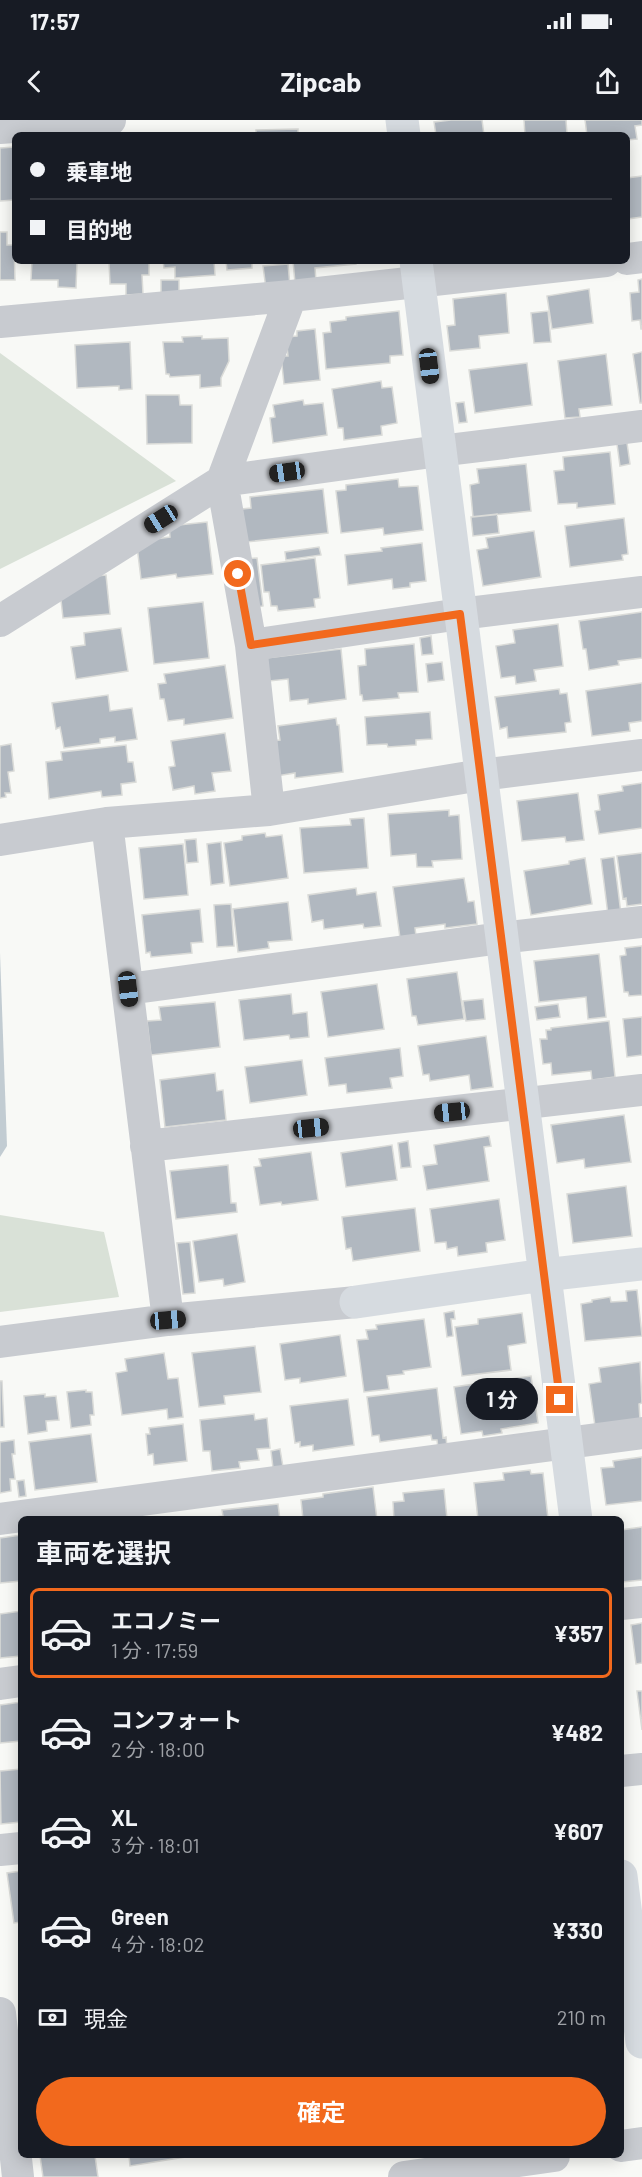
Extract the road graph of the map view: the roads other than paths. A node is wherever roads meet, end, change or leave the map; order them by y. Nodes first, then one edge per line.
1 (110, 120) edge
2 (0, 128) edge
3 (549, 264) edge
4 (417, 271) edge
5 (291, 296) junction
6 (0, 322) edge
7 (642, 426) edge
8 (440, 451) junction
9 (222, 481) junction
10 (642, 592) edge
11 (460, 614) junction
12 (0, 621) edge
13 (251, 645) junction
14 (642, 756) edge
15 (481, 775) junction
16 (268, 810) junction
17 (107, 823) junction
18 (0, 840) edge
19 (642, 922) edge
20 (501, 938) junction
21 (128, 989) junction
22 (642, 1090) edge
23 (523, 1104) junction
24 (146, 1146) junction
25 (642, 1264) edge
26 (544, 1275) junction
27 (356, 1302) joint
28 (168, 1320) junction
29 (0, 1342) edge
30 (642, 1433) edge
31 (566, 1442) junction
32 (22, 1516) edge
33 (575, 1516) edge
34 (18, 1517) edge
35 (0, 1519) edge
36 (642, 1602) edge
37 (624, 1604) edge
38 (18, 1681) edge
39 (0, 1684) edge
40 (642, 1769) edge
41 (624, 1772) edge
42 (18, 1848) edge
43 (0, 1850) edge
44 (624, 1896) edge
45 (631, 1941) edge
46 (7, 2016) edge
47 (642, 2042) edge
48 (642, 2143) edge
49 (624, 2146) edge
50 (540, 2158) edge
51 (18, 2177) edge
52 (404, 2177) edge

1 - 2 street
3 - 4 street
4 - 5 street
4 - 8 street
5 - 6 street
5 - 9 street
7 - 8 street
8 - 9 street
8 - 11 street
9 - 12 street
9 - 13 street
10 - 11 street
11 - 13 street
11 - 15 street
13 - 16 street
14 - 15 street
15 - 16 street
15 - 20 street
16 - 17 street
17 - 18 street
17 - 21 street
19 - 20 street
20 - 21 street
20 - 23 street
21 - 24 street
22 - 23 street
23 - 24 street
23 - 26 street
24 - 28 street
25 - 26 street
26 - 27 street
26 - 31 street
27 - 28 street
28 - 29 street
30 - 31 street
31 - 32 street
31 - 33 street
34 - 35 street
36 - 37 street
38 - 39 street
40 - 41 street
42 - 43 street
44 - 45 street
45 - 47 street
46 - 51 street
48 - 49 street
50 - 52 street

